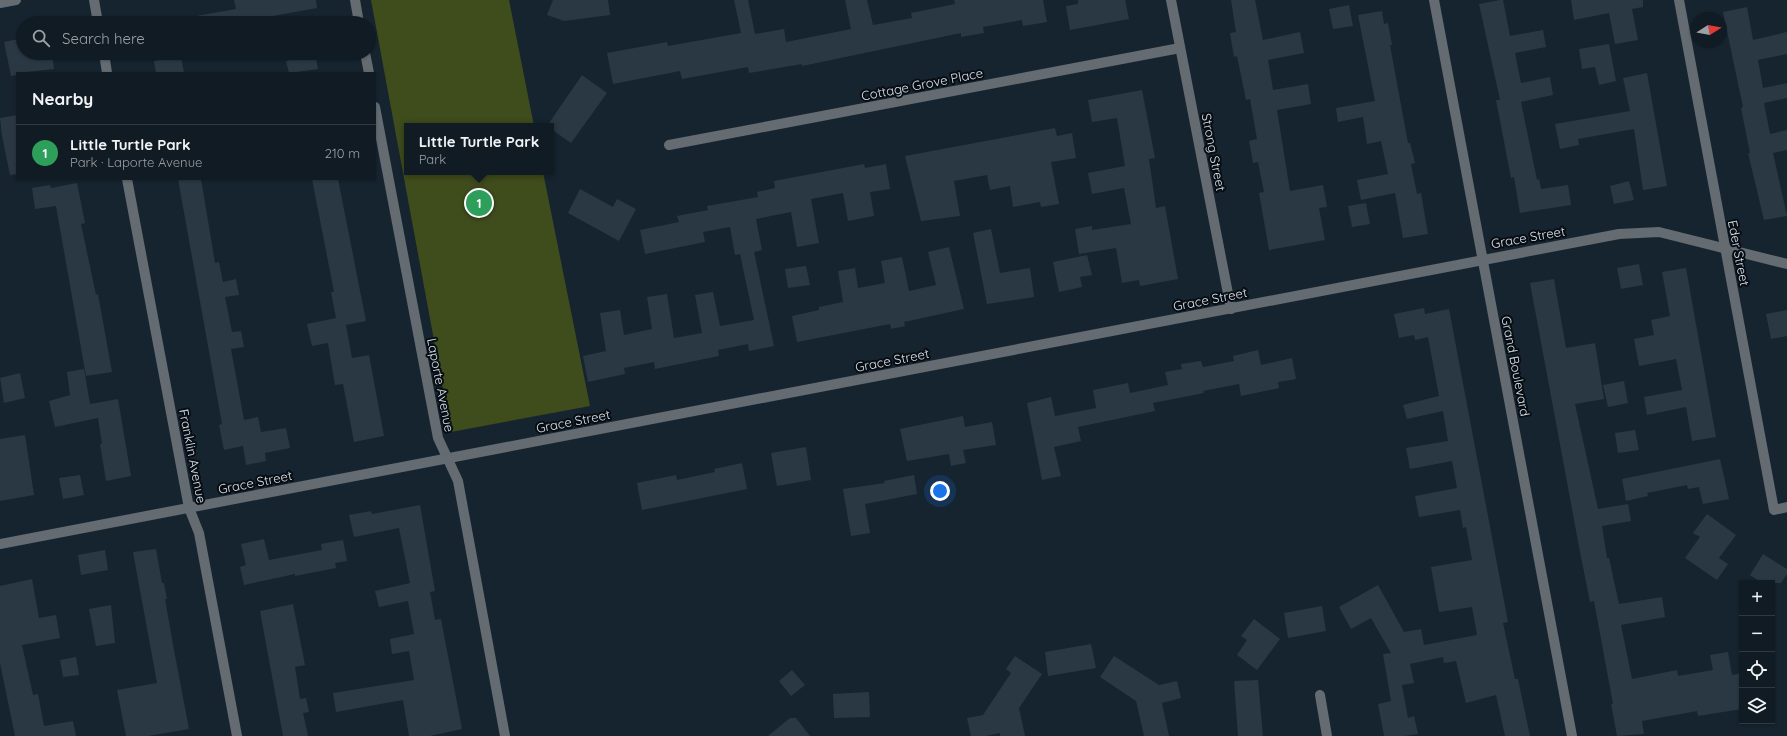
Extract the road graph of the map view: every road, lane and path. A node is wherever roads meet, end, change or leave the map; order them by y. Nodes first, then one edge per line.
1 (16, 0) edge
2 (94, 0) edge
3 (355, 0) edge
4 (1171, 0) edge
5 (1434, 0) edge
6 (1678, 0) edge
7 (0, 3) edge
8 (97, 16) edge
9 (358, 16) edge
10 (1180, 48) junction
11 (105, 60) edge
12 (366, 60) edge
13 (107, 72) edge
14 (369, 72) edge
15 (376, 112) edge
16 (669, 145) dead end
17 (127, 180) edge
18 (1725, 248) junction
19 (1482, 259) junction
20 (1787, 264) edge
21 (1231, 309) junction
22 (447, 458) junction
23 (189, 508) junction
24 (1787, 508) edge
25 (0, 544) edge
26 (1320, 695) dead end
27 (236, 736) edge
28 (505, 736) edge
29 (1327, 736) edge
30 (1572, 736) edge

1 - 7 street
2 - 8 street
3 - 9 street
4 - 10 street, Strong Street
5 - 19 street, Grand Boulevard
6 - 18 street, Eder Street
10 - 16 street, Cottage Grove Place
10 - 21 street, Strong Street
11 - 13 street
12 - 14 street
15 - 22 street, Laporte Avenue
17 - 23 street, Franklin Avenue
18 - 19 street, Grace Street
18 - 20 street, Grace Street
18 - 24 street, Eder Street
19 - 21 street, Grace Street
19 - 30 street, Grand Boulevard
21 - 22 street, Grace Street
22 - 23 street, Grace Street
22 - 28 street, Laporte Avenue
23 - 25 street, Grace Street
23 - 27 street, Franklin Avenue
26 - 29 street

